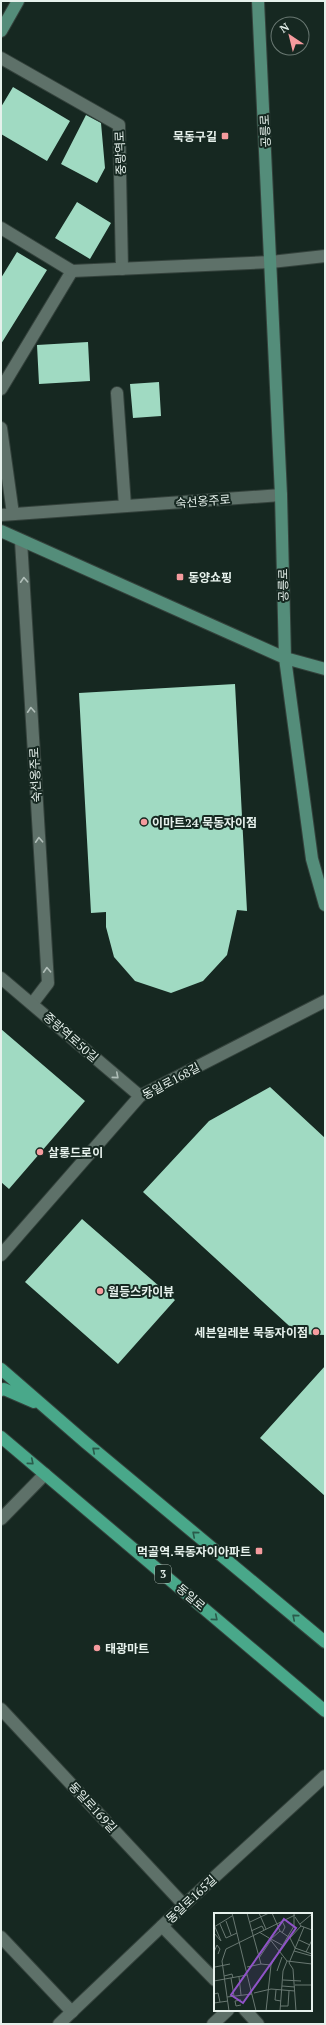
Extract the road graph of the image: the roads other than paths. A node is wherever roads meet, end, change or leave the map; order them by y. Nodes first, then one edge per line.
1 (18, 1) edge
2 (258, 1) edge
3 (1, 31) edge
4 (1, 58) edge
5 (1, 228) edge
6 (325, 256) edge
7 (271, 262) junction
8 (122, 269) junction
9 (72, 271) junction
10 (1, 389) edge
11 (118, 393) dead end
12 (1, 428) edge
13 (281, 495) junction
14 (125, 506) junction
15 (7, 515) edge
16 (1, 532) edge
17 (21, 541) junction
18 (285, 658) junction
19 (325, 668) edge
20 (325, 906) edge
21 (1, 978) edge
22 (325, 1001) edge
23 (32, 1004) junction
24 (140, 1096) junction
25 (1, 1255) edge
26 (1, 1369) edge
27 (1, 1390) edge
28 (45, 1407) junction
29 (1, 1427) edge
30 (6, 1441) edge
31 (45, 1474) junction
32 (1, 1519) edge
33 (325, 1642) edge
34 (1, 1709) edge
35 (325, 1711) edge
36 (325, 1776) edge
37 (184, 1905) junction
38 (162, 1926) junction
39 (1, 1937) edge
40 (214, 1979) edge
41 (227, 2011) edge
42 (246, 2011) edge
43 (72, 2012) junction
44 (59, 2024) edge
45 (213, 2024) edge
46 (258, 2024) edge

1 - 3 street
2 - 7 street, 공릉로
4 - 8 street, 중랑역로
5 - 9 street
6 - 7 street
7 - 8 street
7 - 13 street, 공릉로
8 - 9 street
9 - 10 street
11 - 14 street
12 - 15 street, 숙선옹주로
13 - 14 street, 숙선옹주로
13 - 18 street, 공릉로
14 - 15 street, 숙선옹주로
16 - 17 street
17 - 18 street
23 -> 17 street, 숙선옹주로
18 - 19 street
18 - 20 street, 공릉로
21 - 23 street, 중랑역로50길
22 - 24 street, 동일로168길
23 -> 24 street, 중랑역로50길
24 - 25 street, 동일로168길
26 - 28 main road
27 - 28 main road
33 -> 28 main road
29 - 30 main road
30 -> 31 main road, 동일로 / 3
31 - 32 street
31 -> 35 main road, 동일로 / 3
34 - 37 street, 동일로169길
36 - 37 street, 동일로165길
37 - 38 street, 동일로165길
38 - 40 street
38 - 43 street, 동일로165길
39 - 43 street
41 - 45 street
42 - 46 street
43 - 44 street, 동일로165길

